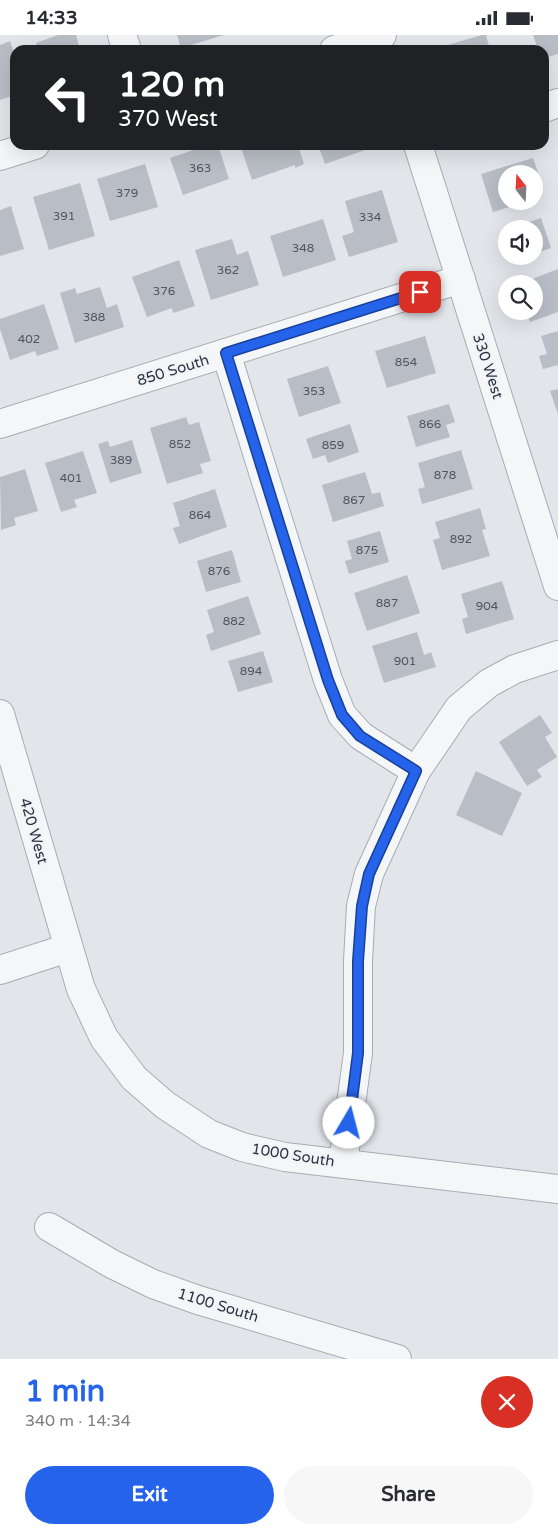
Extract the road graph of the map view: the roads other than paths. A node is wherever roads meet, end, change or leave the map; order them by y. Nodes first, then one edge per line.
1 (382, 35) edge
2 (350, 45) edge
3 (20, 150) edge
4 (421, 150) edge
5 (0, 157) edge
6 (461, 279) junction
7 (226, 353) junction
8 (0, 424) edge
9 (558, 586) edge
10 (558, 655) edge
11 (0, 714) edge
12 (416, 771) junction
13 (68, 948) junction
14 (0, 970) edge
15 (343, 1163) junction
16 (558, 1189) edge
17 (49, 1227) dead end
18 (397, 1359) edge

1 - 2 street
3 - 5 street
4 - 6 street, 330 West
6 - 7 street, 850 South
6 - 9 street, 330 West
7 - 8 street, 850 South
7 - 12 street
10 - 12 street
11 - 13 street, 420 West
12 - 15 street
13 - 14 street
13 - 15 street, 1000 South
15 - 16 street, 1000 South
17 - 18 street, 1100 South

